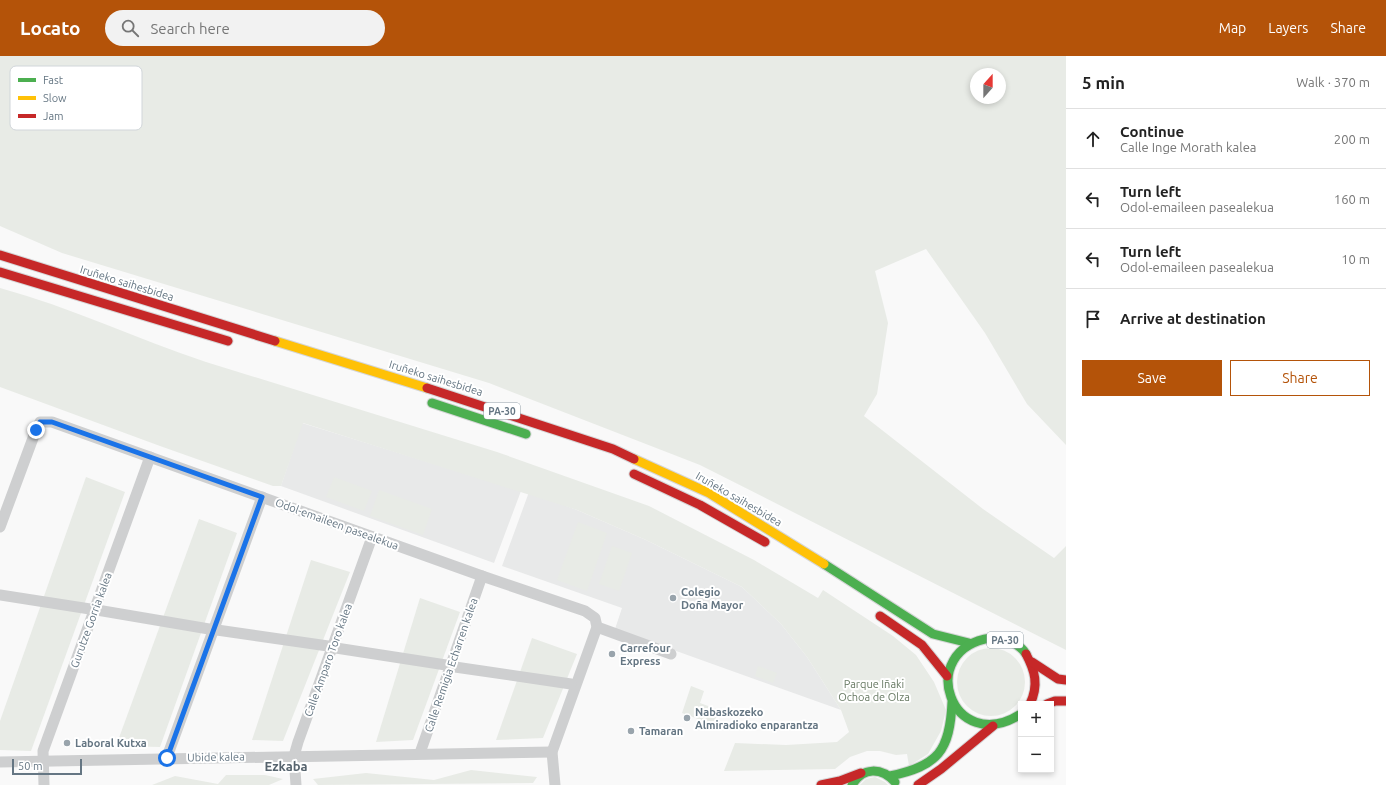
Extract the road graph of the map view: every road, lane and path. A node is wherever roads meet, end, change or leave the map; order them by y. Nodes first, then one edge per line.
1 (0, 255) edge
2 (0, 272) edge
3 (234, 343) dead end
4 (423, 400) dead end
5 (534, 437) dead end
6 (150, 457) junction
7 (622, 468) dead end
8 (262, 497) junction
9 (0, 528) edge
10 (372, 537) junction
11 (770, 545) dead end
12 (482, 576) junction
13 (0, 595) edge
14 (870, 609) dead end
15 (597, 627) junction
16 (969, 643) junction
17 (671, 654) dead end
18 (1032, 662) junction
19 (947, 676) junction
20 (1066, 680) edge
21 (571, 684) dead end
22 (1066, 700) edge
23 (1031, 701) edge
24 (1054, 701) edge
25 (952, 702) junction
26 (1018, 716) edge
27 (993, 726) junction
28 (552, 752) junction
29 (420, 753) junction
30 (294, 756) junction
31 (167, 758) junction
32 (42, 761) junction
33 (0, 762) edge
34 (864, 772) junction
35 (890, 776) junction
36 (44, 785) edge
37 (296, 785) edge
38 (554, 785) edge
39 (820, 785) edge
40 (852, 785) edge
41 (897, 785) edge
42 (918, 785) edge

1 - 16 main road, Iruñeko saihesbidea / PA-30
2 - 3 main road
4 - 5 main road, PA-30
6 - 8 street, Odol-emaileen pasealekua
6 - 9 street, Odol-emaileen pasealekua
6 - 32 street, Gurutze Gorria kalea
7 - 11 main road
8 - 10 street, Odol-emaileen pasealekua
8 - 31 street
10 - 12 street, Odol-emaileen pasealekua
10 - 30 street, Calle Amparo Toro kalea
12 - 15 street, Odol-emaileen pasealekua
12 - 29 street, Calle Remigia Echarren kalea
13 - 21 street
14 - 19 main road
15 - 17 street
15 - 28 street
16 - 18 main road, PA-30
16 - 19 main road, PA-30
18 - 20 main road, PA-30
18 - 23 main road
19 - 25 main road, PA-30
22 - 24 main road
25 - 27 main road, PA-30
25 - 35 main road
26 - 27 main road
27 - 42 main road
28 - 29 street, Ubide kalea
28 - 38 street
29 - 30 street, Ubide kalea
30 - 31 street, Ubide kalea
30 - 37 street, Calle Amparo Toro kalea
31 - 32 street, Ubide kalea
32 - 33 street, Ubide kalea
32 - 36 street, Gurutze Gorria kalea
34 - 35 main road
34 - 39 main road
34 - 40 main road
35 - 41 main road

